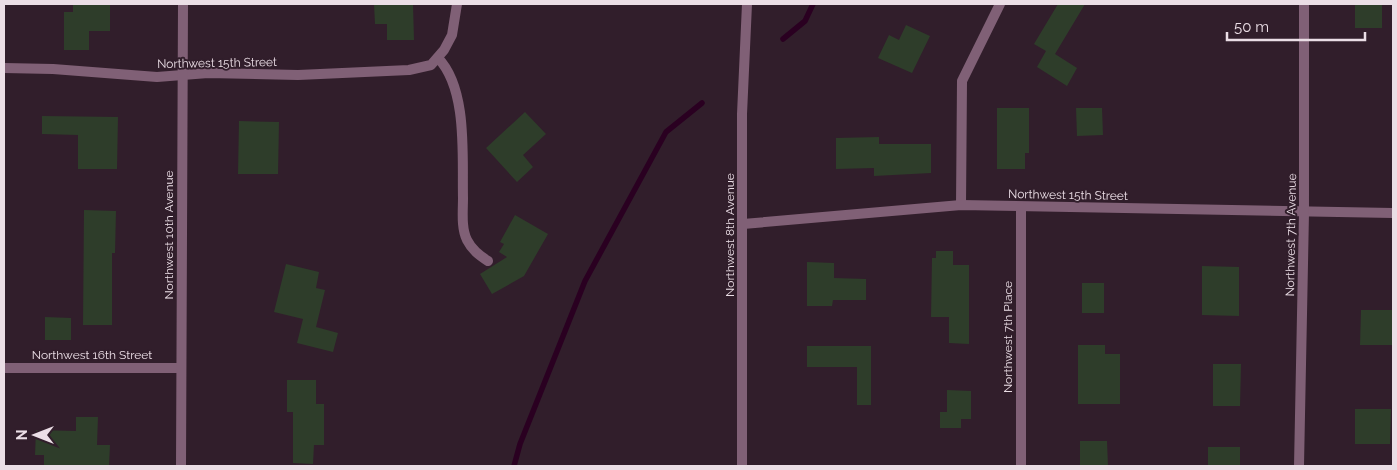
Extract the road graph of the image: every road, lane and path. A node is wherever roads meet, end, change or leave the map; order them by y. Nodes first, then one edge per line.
1 (182, 4) edge
2 (457, 4) edge
3 (746, 4) edge
4 (1000, 4) edge
5 (1304, 4) edge
6 (434, 61) junction
7 (4, 68) edge
8 (182, 76) junction
9 (961, 205) junction
10 (1021, 207) junction
11 (1304, 213) junction
12 (1393, 213) edge
13 (743, 224) junction
14 (488, 261) dead end
15 (4, 368) edge
16 (180, 368) junction
17 (181, 466) edge
18 (742, 466) edge
19 (1021, 466) edge
20 (1300, 466) edge

1 - 8 street, Northwest 10th Avenue
2 - 6 street
3 - 13 street, Northwest 8th Avenue
4 - 9 street
5 - 11 street, Northwest 7th Avenue
6 - 8 street, Northwest 15th Street
6 - 14 street
7 - 8 street, Northwest 15th Street
8 - 16 street, Northwest 10th Avenue
9 - 10 street, Northwest 15th Street
9 - 13 street, Northwest 15th Street
10 - 11 street, Northwest 15th Street
10 - 19 street, Northwest 7th Place
11 - 12 street, Northwest 15th Street
11 - 20 street, Northwest 7th Avenue
13 - 18 street, Northwest 8th Avenue
15 - 16 street, Northwest 16th Street
16 - 17 street, Northwest 10th Avenue

